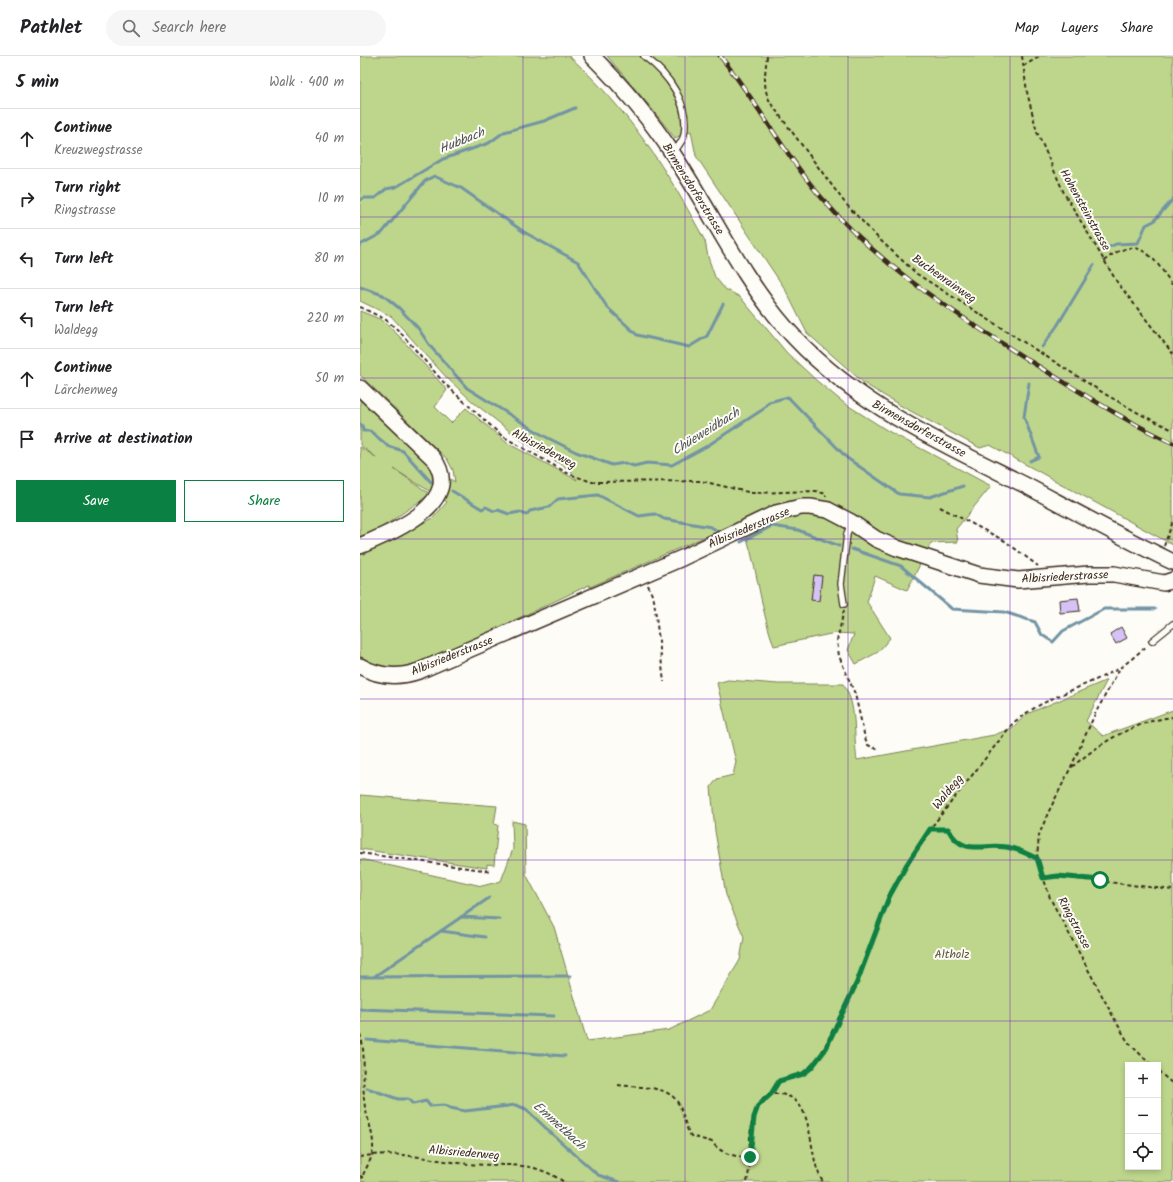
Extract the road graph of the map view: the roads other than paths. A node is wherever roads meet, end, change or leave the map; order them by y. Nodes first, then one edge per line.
1 (592, 56) edge
2 (644, 56) edge
3 (673, 154) junction
4 (360, 388) edge
5 (851, 522) junction
6 (360, 546) edge
7 (1173, 562) edge
8 (1173, 580) edge
9 (844, 604) road end
10 (1173, 624) edge
11 (1152, 642) road end
12 (360, 666) edge

1 - 3 main road, Birmensdorferstrasse
2 - 3 lane
3 - 7 main road, Birmensdorferstrasse
4 - 6 main road
5 - 8 main road, Albisriederstrasse
5 - 9 lane
5 - 12 main road, Albisriederstrasse
10 - 11 lane

